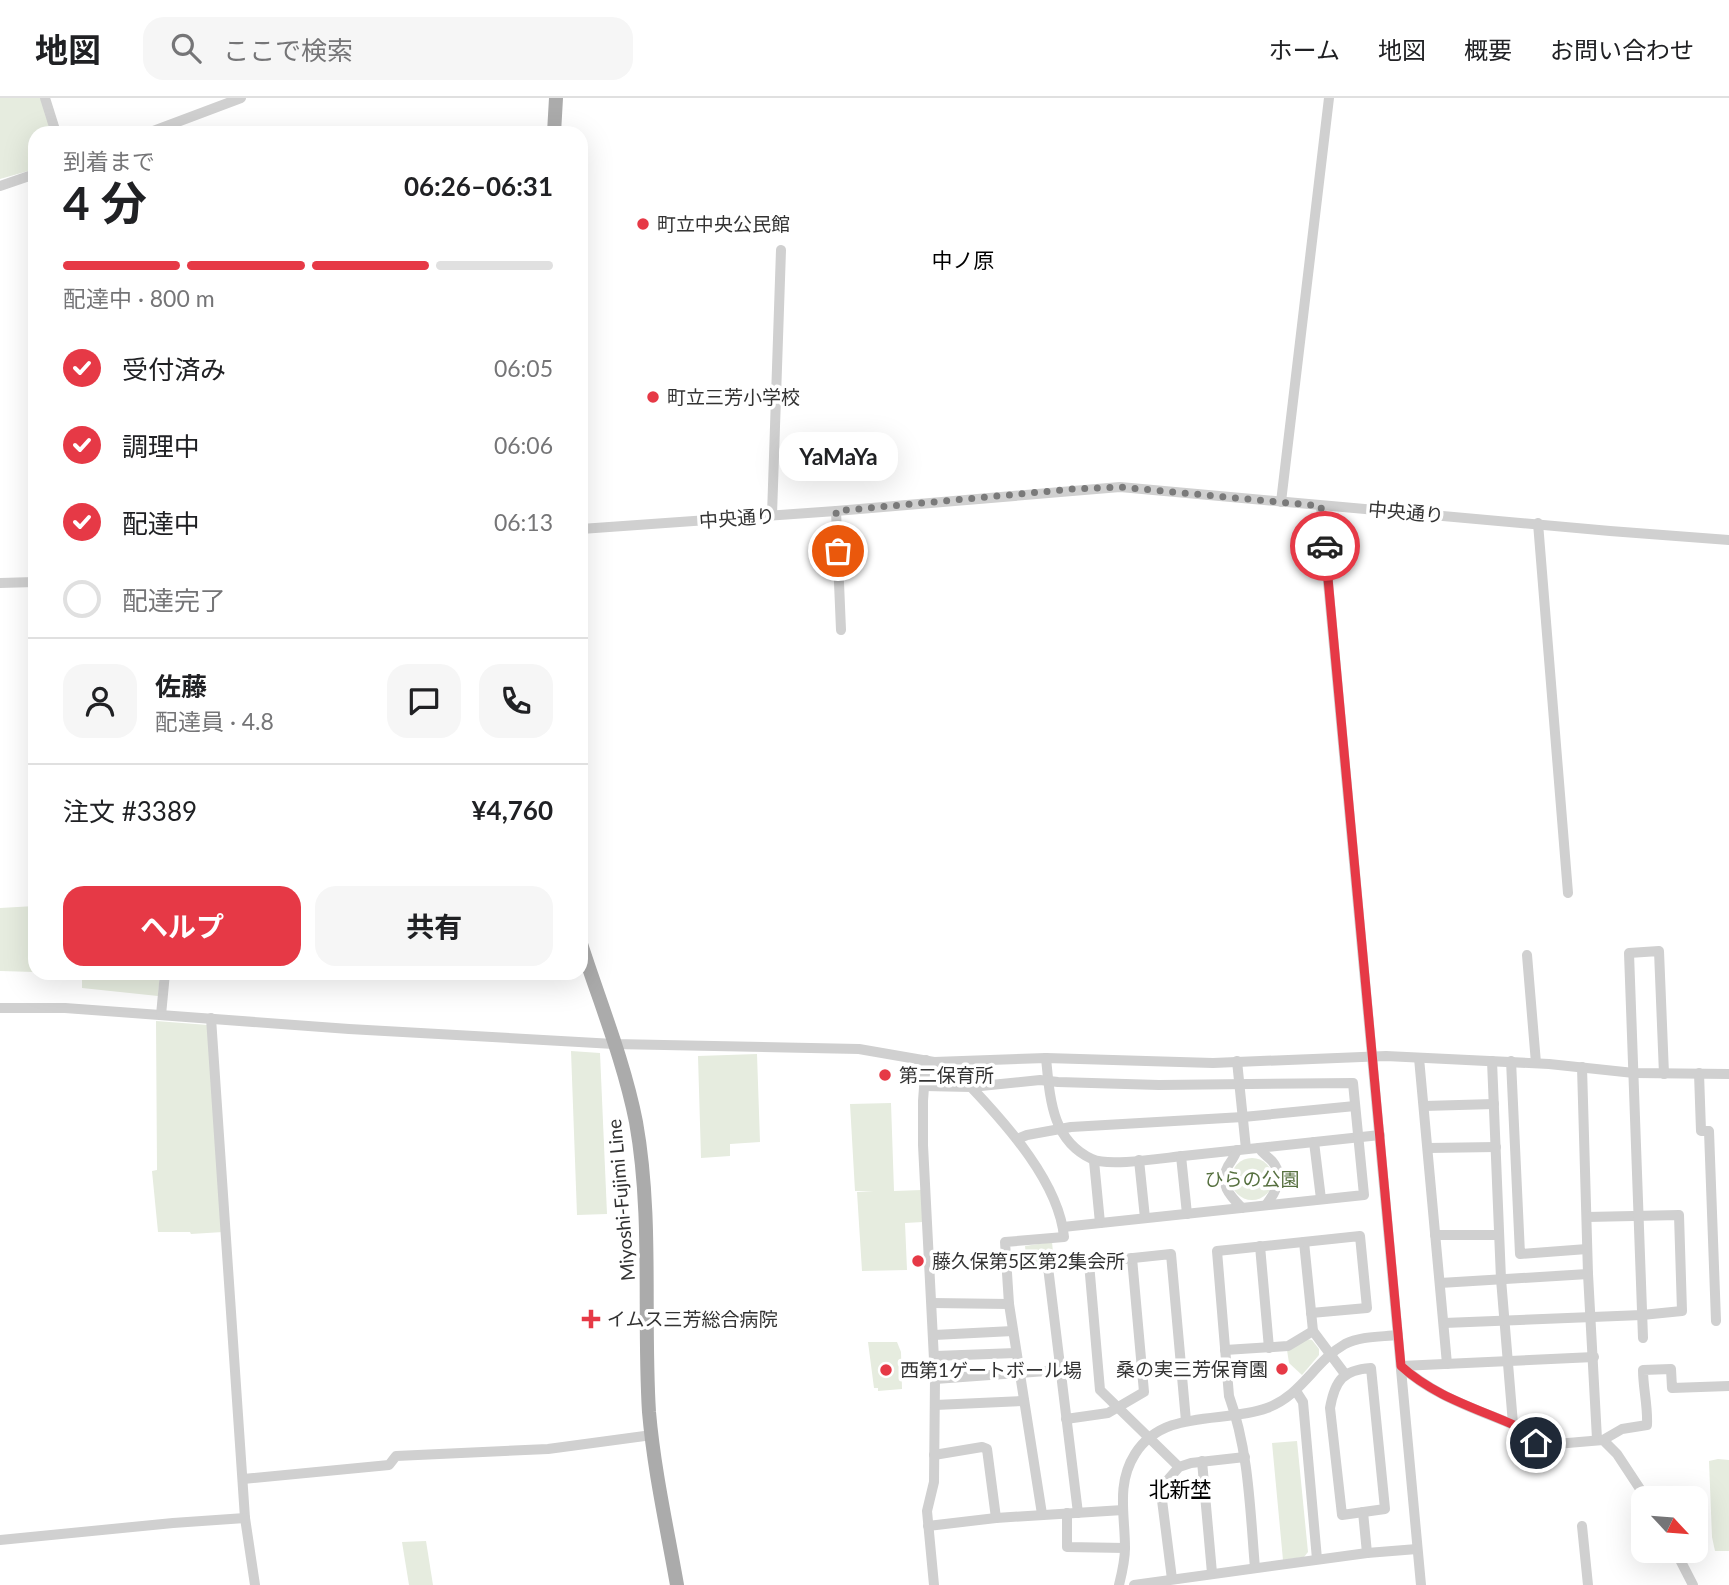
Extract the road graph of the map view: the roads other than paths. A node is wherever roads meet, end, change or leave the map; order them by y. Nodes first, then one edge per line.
1 (45, 98) edge
2 (241, 98) edge
3 (556, 98) edge
4 (1329, 98) edge
5 (54, 126) edge
6 (167, 126) edge
7 (554, 126) edge
8 (28, 176) edge
9 (0, 186) edge
10 (781, 250) dead end
11 (1281, 502) junction
12 (1321, 506) junction
13 (836, 511) junction
14 (772, 515) junction
15 (1538, 523) junction
16 (588, 528) edge
17 (1729, 540) edge
18 (28, 582) edge
19 (0, 583) edge
20 (841, 630) dead end
21 (1568, 893) dead end
22 (1527, 956) dead end
23 (588, 965) edge
24 (164, 980) edge
25 (0, 1008) edge
26 (161, 1015) junction
27 (211, 1018) junction
28 (614, 1044) junction
29 (1373, 1057) junction
30 (1046, 1058) junction
31 (1419, 1058) junction
32 (926, 1060) junction
33 (1237, 1061) junction
34 (1492, 1061) junction
35 (1511, 1061) junction
36 (1536, 1063) junction
37 (1582, 1067) junction
38 (1634, 1073) junction
39 (1699, 1073) junction
40 (1664, 1074) junction
41 (1729, 1074) edge
42 (1048, 1080) junction
43 (1240, 1085) junction
44 (924, 1086) junction
45 (971, 1087) junction
46 (1494, 1104) junction
47 (1355, 1106) junction
48 (1424, 1106) junction
49 (1243, 1117) junction
50 (1060, 1130) junction
51 (1380, 1135) junction
52 (1358, 1138) junction
53 (1017, 1139) junction
54 (1314, 1142) junction
55 (1496, 1146) junction
56 (1259, 1148) junction
57 (1428, 1148) junction
58 (1242, 1150) junction
59 (1181, 1156) junction
60 (1139, 1160) junction
61 (1094, 1161) junction
62 (1321, 1199) junction
63 (1266, 1205) junction
64 (1242, 1208) junction
65 (1187, 1213) junction
66 (1639, 1216) junction
67 (1587, 1217) junction
68 (1145, 1218) junction
69 (1100, 1223) junction
70 (1063, 1227) junction
71 (1435, 1235) junction
72 (1499, 1235) junction
73 (1304, 1242) junction
74 (1260, 1246) junction
75 (1587, 1249) junction
76 (1132, 1258) junction
77 (1089, 1264) junction
78 (1588, 1274) junction
79 (1501, 1279) junction
80 (1440, 1283) junction
81 (932, 1303) junction
82 (1009, 1304) junction
83 (1311, 1313) junction
84 (1642, 1315) junction
85 (1590, 1316) junction
86 (1504, 1321) junction
87 (1716, 1321) dead end
88 (1444, 1323) junction
89 (1013, 1331) junction
90 (1313, 1331) junction
91 (934, 1335) junction
92 (1398, 1335) junction
93 (1643, 1338) dead end
94 (1269, 1348) junction
95 (1225, 1350) junction
96 (1016, 1353) junction
97 (934, 1356) junction
98 (1329, 1356) junction
99 (1594, 1357) junction
100 (1507, 1362) junction
101 (1447, 1364) junction
102 (1401, 1366) junction
103 (1060, 1370) junction
104 (1020, 1374) junction
105 (1345, 1374) junction
106 (935, 1379) junction
107 (1729, 1386) edge
108 (1296, 1391) junction
109 (1024, 1401) junction
110 (935, 1405) junction
111 (1118, 1408) junction
112 (1236, 1416) junction
113 (1066, 1419) junction
114 (1186, 1420) junction
115 (1513, 1424) junction
116 (652, 1436) junction
117 (1148, 1438) junction
118 (1600, 1440) junction
119 (934, 1455) junction
120 (1245, 1457) junction
121 (1202, 1461) junction
122 (1179, 1467) junction
123 (243, 1479) junction
124 (1638, 1486) edge
125 (1123, 1510) junction
126 (1363, 1512) junction
127 (1073, 1513) junction
128 (1042, 1514) junction
129 (245, 1518) junction
130 (996, 1518) junction
131 (928, 1526) junction
132 (1582, 1526) dead end
133 (0, 1540) edge
134 (1125, 1548) junction
135 (1417, 1549) junction
136 (1367, 1553) junction
137 (1317, 1559) junction
138 (1682, 1563) edge
139 (1255, 1568) junction
140 (1212, 1573) junction
141 (1172, 1579) junction
142 (256, 1585) edge
143 (677, 1585) edge
144 (934, 1585) edge
145 (1119, 1585) edge
146 (1134, 1585) edge
147 (1420, 1585) edge
148 (1588, 1585) edge
149 (1693, 1585) edge

1 - 5 street
2 - 6 street
3 - 7 main road
4 - 11 street
8 - 9 street
10 - 14 street
11 - 12 street, 中央通り
11 - 13 street, 中央通り
12 - 15 street, 中央通り
12 - 29 street
13 - 14 street, 中央通り
13 - 20 street
14 - 16 street, 中央通り
15 - 17 street, 中央通り
15 - 21 street
18 - 19 street
22 - 36 street
23 - 28 main road, Miyoshi-Fujimi Line
24 - 26 street
25 - 26 street
26 - 27 street
27 - 28 street
27 - 123 street
28 - 32 street
28 - 116 main road, Miyoshi-Fujimi Line
29 - 31 street
29 - 33 street
29 - 51 street
30 - 32 street
30 - 33 street
30 - 42 street
31 - 34 street
31 - 48 street
32 - 44 street
33 - 43 street
34 - 35 street
34 - 46 street
35 - 36 street
35 - 75 street
36 - 37 street
37 - 38 street
37 - 67 street
38 - 40 street
38 - 40 street
38 - 66 street
39 - 40 street
39 - 41 street
39 - 87 street
42 - 43 street
42 - 45 street
42 - 50 street
43 - 47 street
43 - 49 street
44 - 45 street
44 - 81 street
45 - 53 street
46 - 48 street
46 - 55 street
47 - 49 street
47 - 52 street
48 - 57 street
49 - 50 street
49 - 58 street
50 - 53 street
50 - 61 street
51 - 52 street
51 - 92 street
52 - 54 street
52 - 62 street
53 - 70 street
54 - 56 street
54 - 62 street
55 - 57 street
55 - 72 street
56 - 58 street
56 - 63 street
57 - 71 street
58 - 59 street
58 - 64 street
59 - 60 street
59 - 65 street
60 - 61 street
60 - 68 street
61 - 69 street
62 - 63 street
63 - 64 street
64 - 65 street
65 - 68 street
66 - 67 street
66 - 84 street
66 - 84 street
67 - 75 street
68 - 69 street
69 - 70 street
70 - 82 street
71 - 72 street
71 - 80 street
72 - 79 street
73 - 74 street
73 - 83 street
73 - 83 street
74 - 94 street
74 - 95 street
75 - 78 street
76 - 77 street
76 - 111 street
76 - 114 street
77 - 103 street
77 - 111 street
78 - 79 street
78 - 85 street
79 - 80 street
79 - 86 street
80 - 88 street
81 - 82 street
81 - 91 street
82 - 89 street
83 - 90 street
84 - 85 street
84 - 93 street
85 - 86 street
85 - 99 street
86 - 88 street
86 - 100 street
88 - 101 street
89 - 91 street
89 - 96 street
90 - 94 street
90 - 98 street
91 - 97 street
92 - 98 street
92 - 102 street
94 - 95 street
95 - 112 street
96 - 97 street
96 - 104 street
97 - 106 street
98 - 105 street
98 - 108 street
99 - 100 street
99 - 118 street
100 - 101 street
100 - 115 street
101 - 102 street
102 - 115 street
102 - 135 street
103 - 104 street
103 - 113 street
104 - 106 street
104 - 109 street
105 - 126 street
105 - 126 street
106 - 110 street
107 - 118 street
108 - 112 street
108 - 137 street
109 - 110 street
109 - 128 street
110 - 119 street
111 - 113 street
111 - 117 street
112 - 114 street
112 - 120 street
113 - 127 street
114 - 117 street
115 - 118 street
116 - 123 street
116 - 143 main road, Miyoshi-Fujimi Line
117 - 122 street
117 - 125 street
118 - 124 street
119 - 130 street
119 - 131 street
120 - 121 street
120 - 139 street
121 - 122 street
121 - 140 street
122 - 141 street
123 - 129 street
125 - 127 street
125 - 134 street
126 - 136 street
127 - 128 street
127 - 134 street
128 - 130 street
129 - 133 street
129 - 142 street
130 - 131 street
131 - 144 street
132 - 148 street
134 - 145 street
135 - 136 street
135 - 147 street
136 - 137 street
137 - 139 street
138 - 149 street
139 - 140 street
140 - 141 street
141 - 146 street

